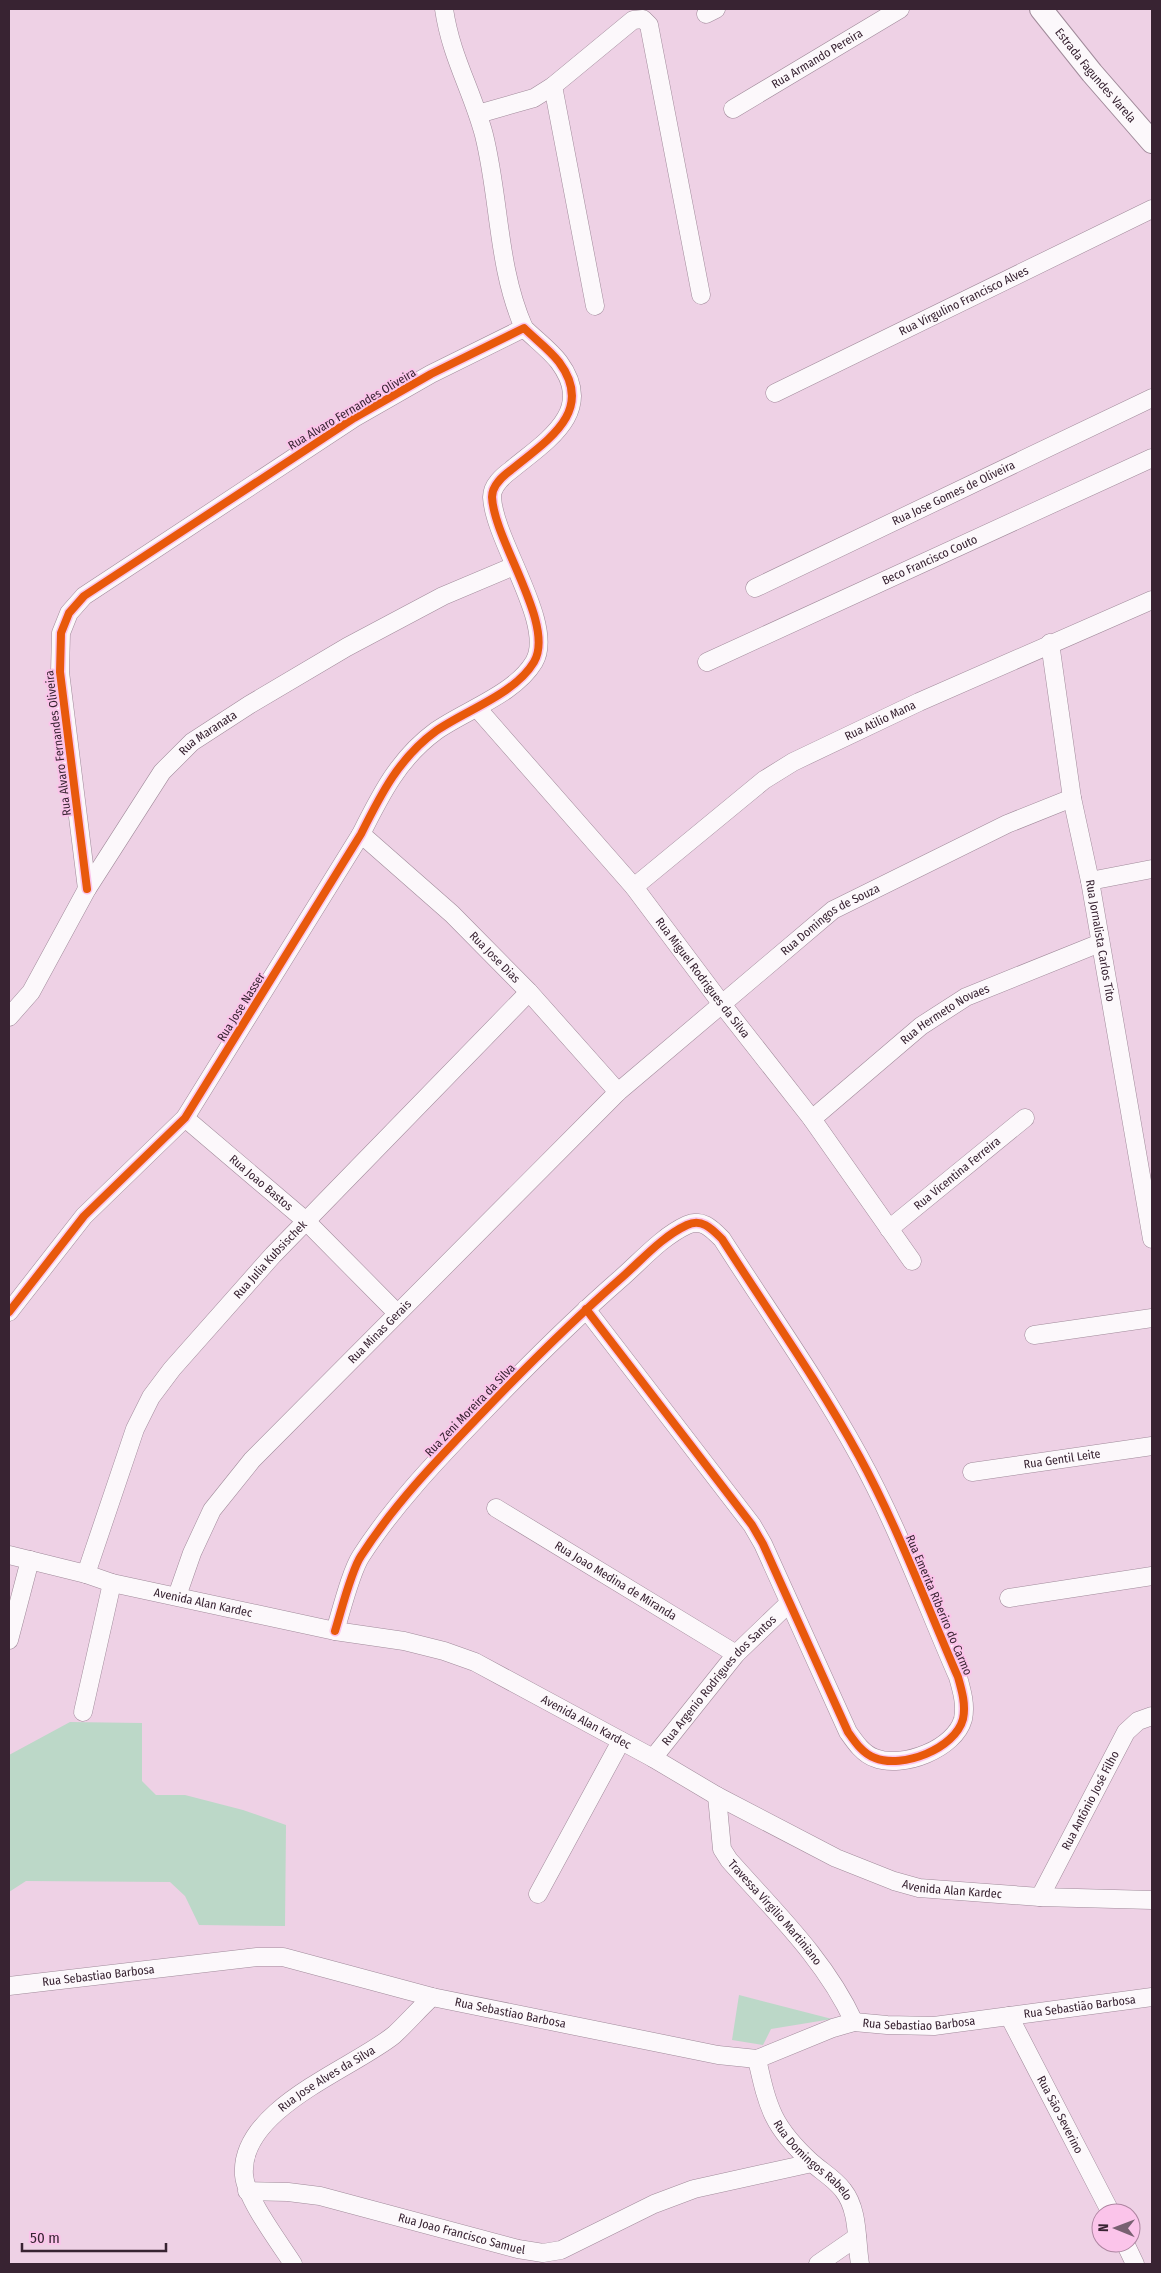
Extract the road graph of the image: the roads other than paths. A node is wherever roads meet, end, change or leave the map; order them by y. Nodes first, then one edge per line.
1 (444, 9) edge
2 (900, 9) edge
3 (1041, 9) edge
4 (553, 86) junction
5 (733, 109) dead end
6 (478, 114) junction
7 (1152, 142) edge
8 (1152, 209) edge
9 (701, 295) dead end
10 (595, 306) dead end
11 (524, 328) junction
12 (775, 393) dead end
13 (1152, 398) edge
14 (1152, 458) edge
15 (514, 566) junction
16 (755, 588) dead end
17 (1152, 600) edge
18 (1050, 643) junction
19 (708, 662) dead end
20 (477, 708) junction
21 (1072, 798) junction
22 (361, 834) junction
23 (1152, 869) edge
24 (1090, 881) junction
25 (634, 886) junction
26 (87, 889) junction
27 (1100, 943) junction
28 (529, 992) junction
29 (721, 1003) junction
30 (9, 1017) edge
31 (618, 1092) junction
32 (185, 1118) junction
33 (1025, 1118) dead end
34 (812, 1119) junction
35 (1147, 1175) edge
36 (306, 1222) junction
37 (889, 1229) junction
38 (668, 1238) joint
39 (1152, 1239) edge
40 (912, 1261) dead end
41 (586, 1309) junction
42 (9, 1311) edge
43 (397, 1313) junction
44 (1152, 1318) edge
45 (1034, 1335) dead end
46 (1152, 1446) edge
47 (972, 1472) dead end
48 (496, 1508) dead end
49 (9, 1555) edge
50 (30, 1560) junction
51 (86, 1574) junction
52 (1152, 1576) edge
53 (112, 1582) junction
54 (177, 1596) junction
55 (1009, 1598) dead end
56 (788, 1604) junction
57 (335, 1631) junction
58 (9, 1640) edge
59 (736, 1654) junction
60 (83, 1712) dead end
61 (1152, 1716) edge
62 (622, 1741) junction
63 (653, 1758) junction
64 (717, 1796) junction
65 (538, 1894) dead end
66 (1040, 1897) junction
67 (1152, 1900) edge
68 (9, 1986) edge
69 (1152, 1996) edge
70 (432, 1997) junction
71 (1009, 2016) junction
72 (854, 2022) junction
73 (756, 2060) junction
74 (812, 2162) junction
75 (246, 2183) junction
76 (1106, 2203) edge
77 (857, 2237) junction
78 (293, 2264) edge
79 (818, 2264) edge
80 (860, 2264) edge

1 - 6 street
2 - 5 street, Rua Armando Pereira
3 - 7 street, Estrada Fagundes Varela
4 - 6 street
4 - 9 street
4 - 10 street
6 - 11 street
8 - 12 street, Rua Virgulino Francisco Alves
11 - 15 street
11 - 26 street, Rua Alvaro Fernandes Oliveira
13 - 16 street, Rua Jose Gomes de Oliveira
14 - 19 street, Beco Francisco Couto
15 - 20 street
15 - 26 street, Rua Maranata
17 - 18 street, Rua Atilio Mana
18 - 21 street, Rua Jornalista Carlos Tito
18 - 25 street, Rua Atilio Mana
20 - 22 street, Rua Jose Nasser
20 - 25 street, Rua Miguel Rodrigues da Silva
21 - 24 street, Rua Jornalista Carlos Tito
21 - 29 street, Rua Domingos de Souza
22 - 28 street, Rua Jose Dias
22 - 32 street, Rua Jose Nasser
23 - 24 street
24 - 27 street, Rua Jornalista Carlos Tito
25 - 29 street, Rua Miguel Rodrigues da Silva
26 - 30 street, Rua Maranata
27 - 34 street, Rua Hermeto Novaes
27 - 35 street, Rua Jornalista Carlos Tito
28 - 31 street, Rua Jose Dias
28 - 36 street, Rua Julia Kubsischek
29 - 31 street, Rua Domingos de Souza
29 - 34 street, Rua Miguel Rodrigues da Silva
31 - 43 street, Rua Minas Gerais
32 - 36 street, Rua Joao Bastos
32 - 42 street, Rua Jose Nasser
33 - 37 street, Rua Vicentina Ferreira
34 - 37 street, Rua Miguel Rodrigues da Silva
35 - 39 street, Rua Jornalista Carlos Tito
36 - 43 street, Rua Joao Bastos
36 - 51 street, Rua Julia Kubsischek
37 - 40 street, Rua Miguel Rodrigues da Silva
38 - 41 street, Rua Zeni Moreira da Silva
38 - 56 street, Rua Emerita Riberiro do Carmo
41 - 56 street, Rua Emerita Riberiro do Carmo
41 - 57 street, Rua Zeni Moreira da Silva
43 - 54 street, Rua Minas Gerais
44 - 45 street
46 - 47 street, Rua Gentil Leite
48 - 59 street, Rua Joao Medina de Miranda
49 - 50 street, Avenida Alan Kardec
50 - 51 street, Avenida Alan Kardec
50 - 58 street
51 - 53 street, Avenida Alan Kardec
52 - 55 street
53 - 54 street, Avenida Alan Kardec
53 - 60 street
54 - 57 street, Avenida Alan Kardec
56 - 59 street, Rua Argenio Rodrigues dos Santos
57 - 62 street, Avenida Alan Kardec
59 - 63 street, Rua Argenio Rodrigues dos Santos
61 - 66 street, Rua Antônio José Filho
62 - 63 street, Avenida Alan Kardec
62 - 65 street
63 - 64 street, Avenida Alan Kardec
64 - 66 street, Avenida Alan Kardec
64 - 72 street, Travessa Virgilio Martiniano
66 - 67 street, Avenida Alan Kardec
68 - 70 street, Rua Sebastiao Barbosa
69 - 71 street, Rua Sebastião Barbosa
70 - 73 street, Rua Sebastiao Barbosa
70 - 75 street, Rua Jose Alves da Silva
71 - 72 street, Rua Sebastiao Barbosa
71 - 76 street, Rua São Severino
72 - 73 street, Rua Sebastiao Barbosa
73 - 74 street, Rua Domingos Rabelo
74 - 75 street, Rua Joao Francisco Samuel
74 - 77 street, Rua Domingos Rabelo
75 - 78 street
77 - 79 street
77 - 80 street, Rua Domingos Rabelo

